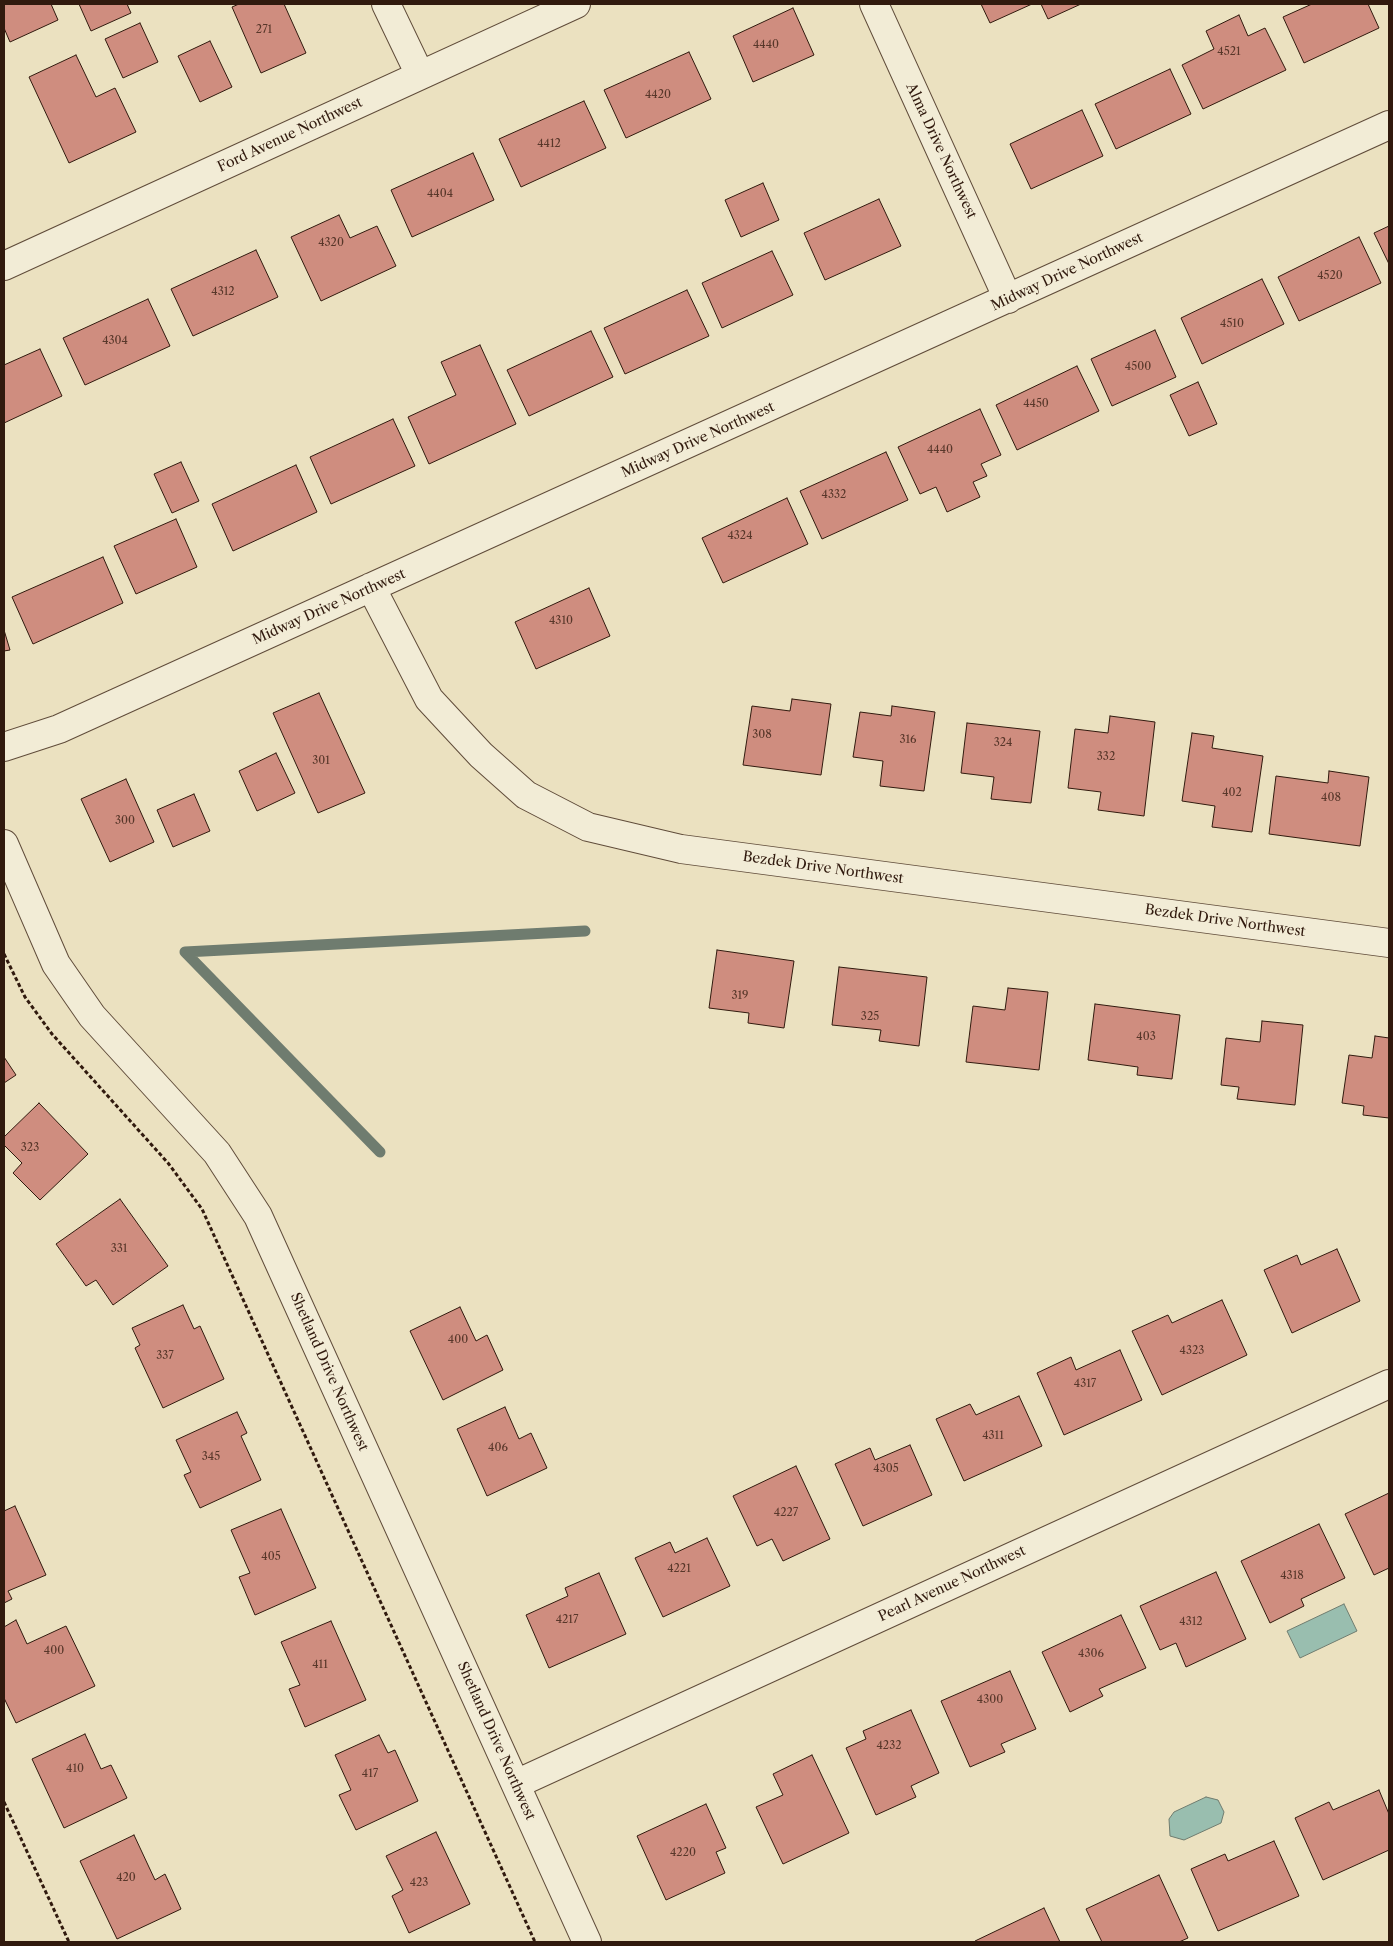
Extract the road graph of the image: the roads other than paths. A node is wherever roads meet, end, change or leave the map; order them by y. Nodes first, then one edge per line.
1 (386, 4) edge
2 (576, 4) edge
3 (874, 4) edge
4 (420, 75) junction
5 (1389, 125) edge
6 (6, 258) edge
7 (1008, 299) junction
8 (371, 588) junction
9 (4, 747) edge
10 (4, 844) edge
11 (1389, 943) edge
12 (1389, 1384) edge
13 (516, 1784) junction
14 (587, 1942) edge

1 - 4 street
2 - 4 street, Ford Avenue Northwest
3 - 7 street, Alma Drive Northwest
4 - 6 street, Ford Avenue Northwest
5 - 7 street, Midway Drive Northwest
7 - 8 street, Midway Drive Northwest
8 - 9 street, Midway Drive Northwest
8 - 11 street, Bezdek Drive Northwest
10 - 13 street, Shetland Drive Northwest
12 - 13 street, Pearl Avenue Northwest
13 - 14 street, Shetland Drive Northwest

